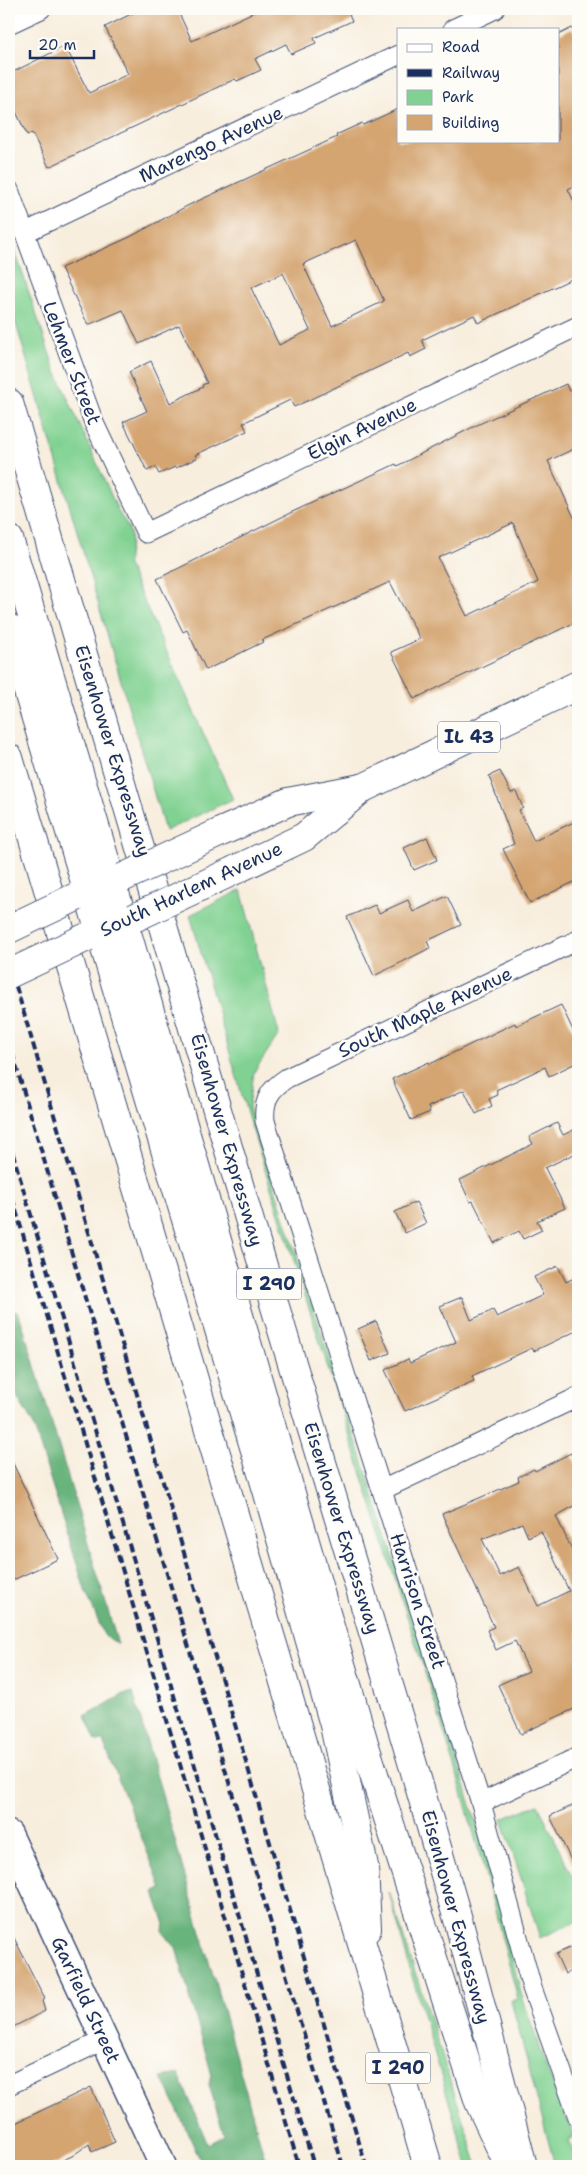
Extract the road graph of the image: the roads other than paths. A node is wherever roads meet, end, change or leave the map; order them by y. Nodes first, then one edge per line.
1 (41, 9) edge
2 (495, 9) edge
3 (9, 24) edge
4 (455, 28) edge
5 (397, 55) edge
6 (9, 190) edge
7 (24, 233) junction
8 (578, 326) edge
9 (9, 403) edge
10 (146, 533) joint
11 (9, 540) edge
12 (9, 628) edge
13 (578, 685) edge
14 (9, 758) edge
15 (363, 788) junction
16 (117, 880) junction
17 (81, 895) junction
18 (129, 920) junction
19 (9, 929) edge
20 (93, 935) junction
21 (578, 940) edge
22 (9, 974) edge
23 (273, 1087) joint
24 (578, 1397) edge
25 (382, 1490) junction
26 (578, 1757) edge
27 (481, 1803) junction
28 (9, 1834) edge
29 (368, 1969) junction
30 (104, 2040) junction
31 (9, 2085) edge
32 (578, 2116) edge
33 (164, 2166) edge
34 (428, 2166) edge
35 (510, 2166) edge
36 (523, 2166) edge

1 - 3 street
2 - 4 street
5 - 7 street, Marengo Avenue
6 - 7 street, Lehmer Street
7 - 10 street, Lehmer Street
8 - 10 street, Elgin Avenue
9 - 36 main road, Eisenhower Expressway / I 290
11 - 16 main road
12 - 17 main road
13 - 15 main road, South Harlem Avenue / IL 43
14 - 29 main road, I 290
15 - 16 main road, South Harlem Avenue / IL 43, bridge
15 - 18 main road, South Harlem Avenue / IL 43, bridge
16 - 17 main road, South Harlem Avenue / IL 43
16 - 18 main road
17 - 19 main road, South Harlem Avenue / IL 43, bridge
17 - 20 main road
18 - 20 main road, South Harlem Avenue / IL 43
18 - 35 main road
20 - 22 main road, South Harlem Avenue / IL 43, bridge
20 - 29 main road
21 - 23 street, South Maple Avenue
23 - 25 street, Harrison Street
24 - 25 street
25 - 27 street, Harrison Street
26 - 27 street
27 - 32 street, Harrison Street
28 - 30 street, Garfield Street
29 - 34 main road, I 290
30 - 31 street
30 - 33 street, Garfield Street

